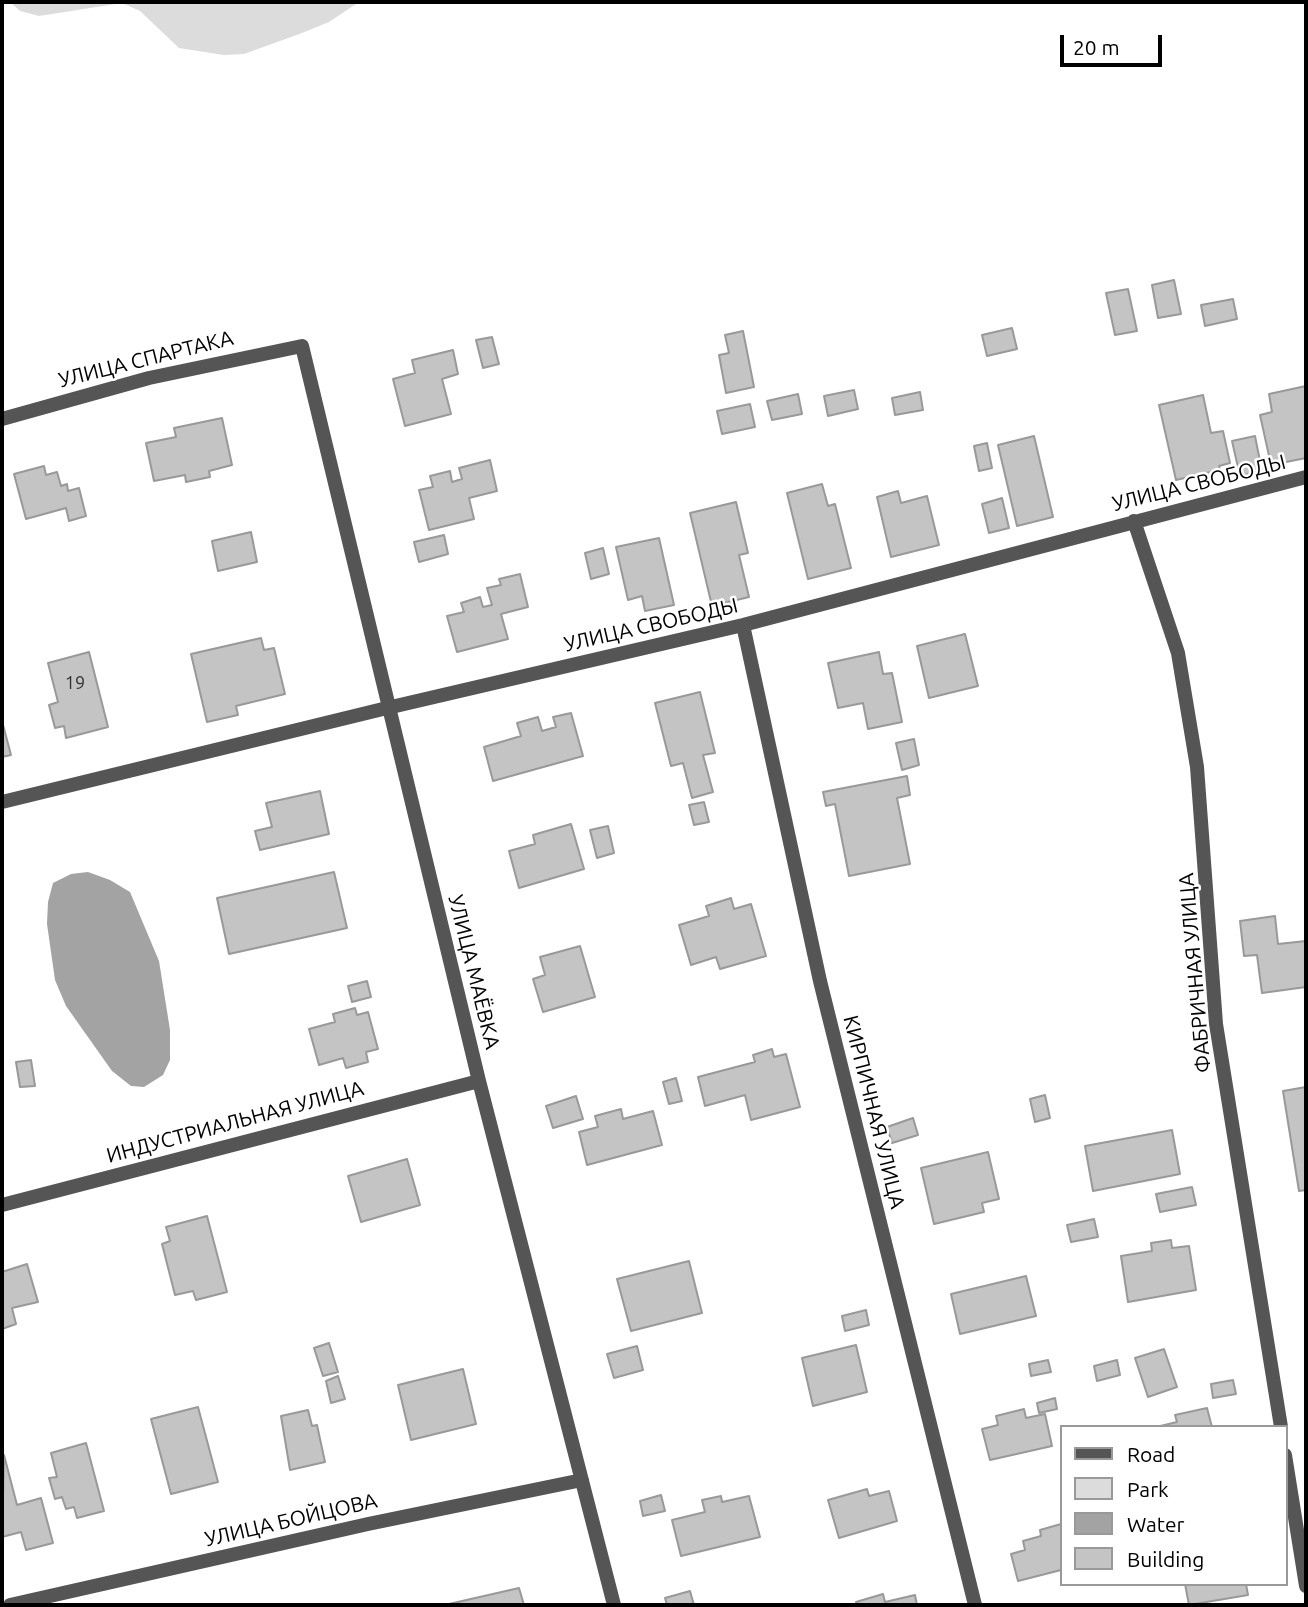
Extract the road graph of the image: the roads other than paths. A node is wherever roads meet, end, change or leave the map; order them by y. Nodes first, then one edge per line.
1 (302, 346) joint
2 (2, 419) edge
3 (1306, 477) edge
4 (1134, 520) junction
5 (743, 625) junction
6 (387, 708) junction
7 (2, 802) edge
8 (479, 1080) junction
9 (2, 1205) edge
10 (1281, 1425) edge
11 (1287, 1467) edge
12 (582, 1480) junction
13 (1306, 1586) edge
14 (10, 1605) edge
15 (614, 1605) edge
16 (975, 1605) edge

1 - 2 street, УЛИЦА СПАРТАКА
1 - 6 street, УЛИЦА МАЁВКА
3 - 4 street, УЛИЦА СВОБОДЫ
4 - 5 street, УЛИЦА СВОБОДЫ
4 - 10 street, ФАБРИЧНАЯ УЛИЦА
5 - 6 street, УЛИЦА СВОБОДЫ
5 - 16 street, КИРПИЧНАЯ УЛИЦА
6 - 7 street, УЛИЦА СВОБОДЫ
6 - 8 street, УЛИЦА МАЁВКА
8 - 9 street, ИНДУСТРИАЛЬНАЯ УЛИЦА
8 - 12 street, УЛИЦА МАЁВКА
11 - 13 street
12 - 14 street, УЛИЦА БОЙЦОВА
12 - 15 street, УЛИЦА МАЁВКА

